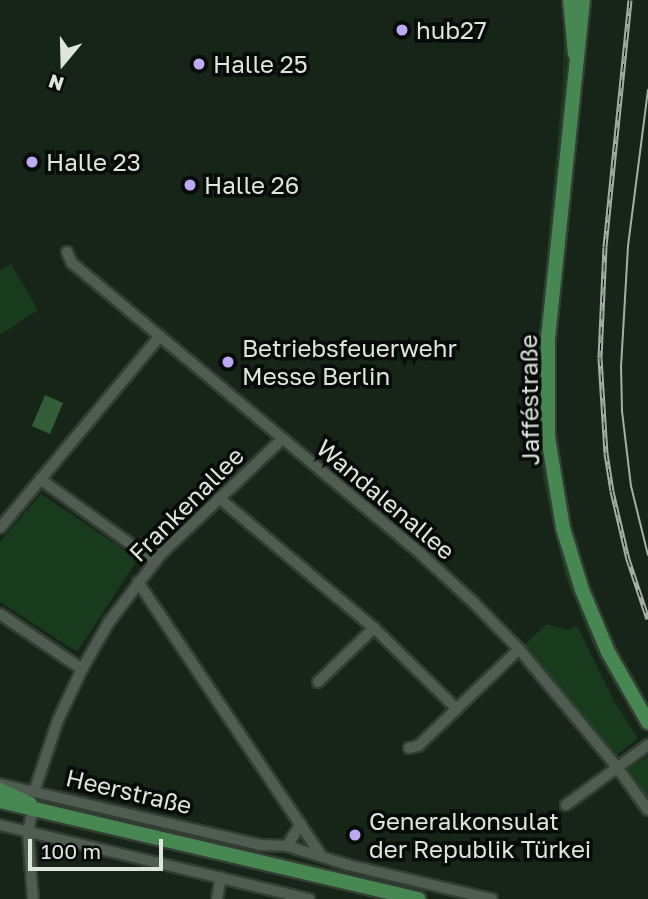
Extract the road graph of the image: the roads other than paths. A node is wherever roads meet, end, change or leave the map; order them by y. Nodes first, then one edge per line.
1 (570, 0) edge
2 (583, 0) edge
3 (575, 58) junction
4 (67, 252) dead end
5 (160, 336) junction
6 (282, 439) junction
7 (40, 479) junction
8 (219, 498) junction
9 (0, 528) edge
10 (154, 561) junction
11 (138, 582) junction
12 (0, 614) edge
13 (374, 628) junction
14 (519, 649) junction
15 (82, 669) junction
16 (318, 682) dead end
17 (457, 709) junction
18 (648, 722) edge
19 (648, 745) edge
20 (409, 748) dead end
21 (617, 767) junction
22 (0, 784) edge
23 (0, 790) edge
24 (34, 792) junction
25 (0, 801) edge
26 (566, 805) dead end
27 (33, 808) junction
28 (648, 810) edge
29 (302, 824) junction
30 (0, 825) edge
31 (28, 832) junction
32 (287, 846) junction
33 (320, 854) junction
34 (221, 877) junction
35 (30, 898) edge
36 (217, 899) edge
37 (309, 899) edge
38 (419, 899) edge
39 (492, 899) edge

1 - 3 main road, Jafféstraße
2 - 3 main road, Jafféstraße
3 - 18 main road, Jafféstraße
4 - 5 street, Wandalenallee
5 - 6 street, Wandalenallee
5 - 7 street
6 - 8 street, Frankenallee
6 - 14 street, Wandalenallee
7 - 9 street
7 - 10 street
8 - 10 street, Frankenallee
8 - 13 street
10 - 11 street, Frankenallee
11 - 15 street, Frankenallee
11 - 29 street
12 - 15 street
13 - 16 street
13 - 17 street
14 - 17 street
14 - 21 street, Wandalenallee
15 - 24 street, Frankenallee
17 - 20 street
19 - 21 street
21 - 26 street
21 - 28 street, Wandalenallee
22 - 24 street, Heerstraße
23 - 27 main road, Heerstraße
24 - 32 street, Heerstraße
25 - 27 main road, Heerstraße
27 - 31 street, Heerstraße
27 - 38 main road, Heerstraße
29 - 32 street
29 - 33 street
30 - 31 street
31 - 34 street
31 - 35 street, Heerstraße
32 - 33 street, Heerstraße
33 - 39 street, Heerstraße
34 - 36 street
34 - 37 street

